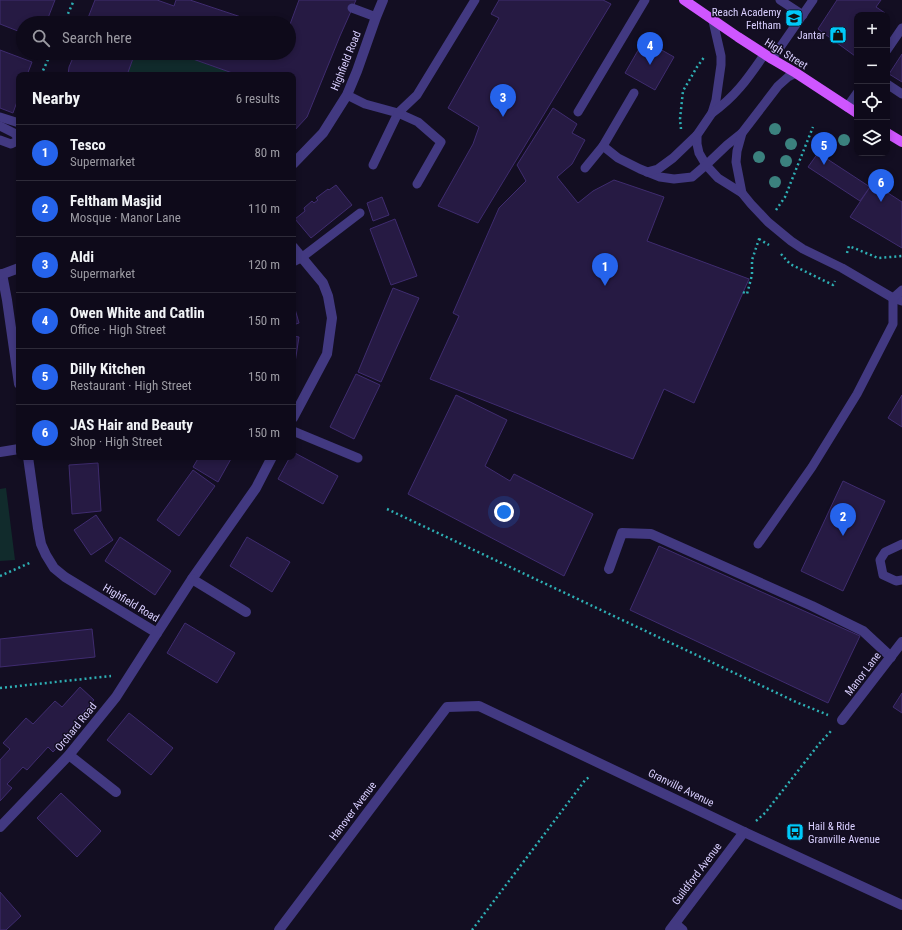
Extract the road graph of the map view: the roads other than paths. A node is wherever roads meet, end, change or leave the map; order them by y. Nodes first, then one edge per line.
1 (383, 0) edge
2 (475, 0) edge
3 (645, 0) edge
4 (684, 0) edge
5 (780, 0) edge
6 (813, 0) edge
7 (352, 8) dead end
8 (803, 15) junction
9 (376, 17) junction
10 (713, 21) junction
11 (902, 28) edge
12 (888, 48) edge
13 (768, 57) junction
14 (796, 73) junction
15 (890, 86) edge
16 (634, 93) dead end
17 (902, 94) edge
18 (347, 95) junction
19 (854, 97) edge
20 (847, 107) junction
21 (854, 111) edge
22 (578, 112) dead end
23 (398, 113) junction
24 (712, 113) junction
25 (0, 117) edge
26 (16, 122) edge
27 (0, 126) edge
28 (742, 133) junction
29 (16, 135) edge
30 (697, 135) junction
31 (890, 135) edge
32 (0, 140) edge
33 (16, 141) edge
34 (902, 142) edge
35 (604, 146) junction
36 (296, 161) edge
37 (373, 165) dead end
38 (706, 165) junction
39 (585, 168) dead end
40 (647, 172) junction
41 (417, 184) dead end
42 (742, 193) junction
43 (360, 213) dead end
44 (297, 260) edge
45 (16, 269) edge
46 (1, 274) edge
47 (902, 290) edge
48 (893, 298) junction
49 (902, 301) edge
50 (16, 358) edge
51 (296, 412) edge
52 (296, 432) edge
53 (16, 449) edge
54 (0, 452) edge
55 (358, 458) dead end
56 (28, 460) edge
57 (270, 460) edge
58 (758, 544) dead end
59 (902, 544) edge
60 (609, 569) dead end
61 (192, 579) junction
62 (902, 580) edge
63 (246, 612) dead end
64 (157, 633) junction
65 (902, 642) edge
66 (891, 657) junction
67 (447, 707) joint
68 (842, 720) road end
69 (69, 755) junction
70 (116, 792) dead end
71 (0, 827) edge
72 (744, 832) junction
73 (902, 905) edge
74 (673, 927) edge
75 (279, 930) edge
76 (684, 930) edge

1 - 9 street, Highfield Road
2 - 23 lane
3 - 22 lane
4 - 10 main road, High Street
5 - 8 lane
6 - 8 lane
7 - 9 lane
8 - 13 lane
9 - 18 street, Highfield Road
10 - 13 main road, High Street
10 - 24 lane
11 - 12 lane
13 - 14 main road, High Street
13 - 24 lane
14 - 20 main road, High Street
14 - 28 lane
15 - 17 lane
16 - 35 lane
18 - 23 lane
18 - 36 street, Highfield Road
19 - 20 lane
20 - 21 main road, High Street
23 - 37 lane
23 - 41 lane
24 - 30 lane
25 - 26 lane
27 - 29 lane
28 - 38 lane
28 - 42 lane
30 - 38 lane
30 - 40 lane
31 - 34 main road
32 - 33 lane
35 - 39 lane
35 - 40 lane
38 - 40 lane
38 - 42 lane
42 - 48 lane
43 - 44 lane
44 - 51 street
45 - 46 street
46 - 50 street
47 - 48 lane
48 - 49 lane
48 - 58 lane
52 - 55 lane
53 - 54 street
56 - 64 street, Highfield Road
57 - 61 street, Highfield Road
59 - 62 lane
60 - 66 street
61 - 63 street
61 - 64 street, Highfield Road
64 - 69 street, Orchard Road
65 - 66 street, Manor Lane
66 - 68 street, Manor Lane
67 - 72 street, Granville Avenue
67 - 75 street, Hanover Avenue
69 - 70 street
69 - 71 street, Orchard Road
72 - 73 street, Granville Avenue
72 - 74 street, Guildford Avenue
74 - 76 lane

